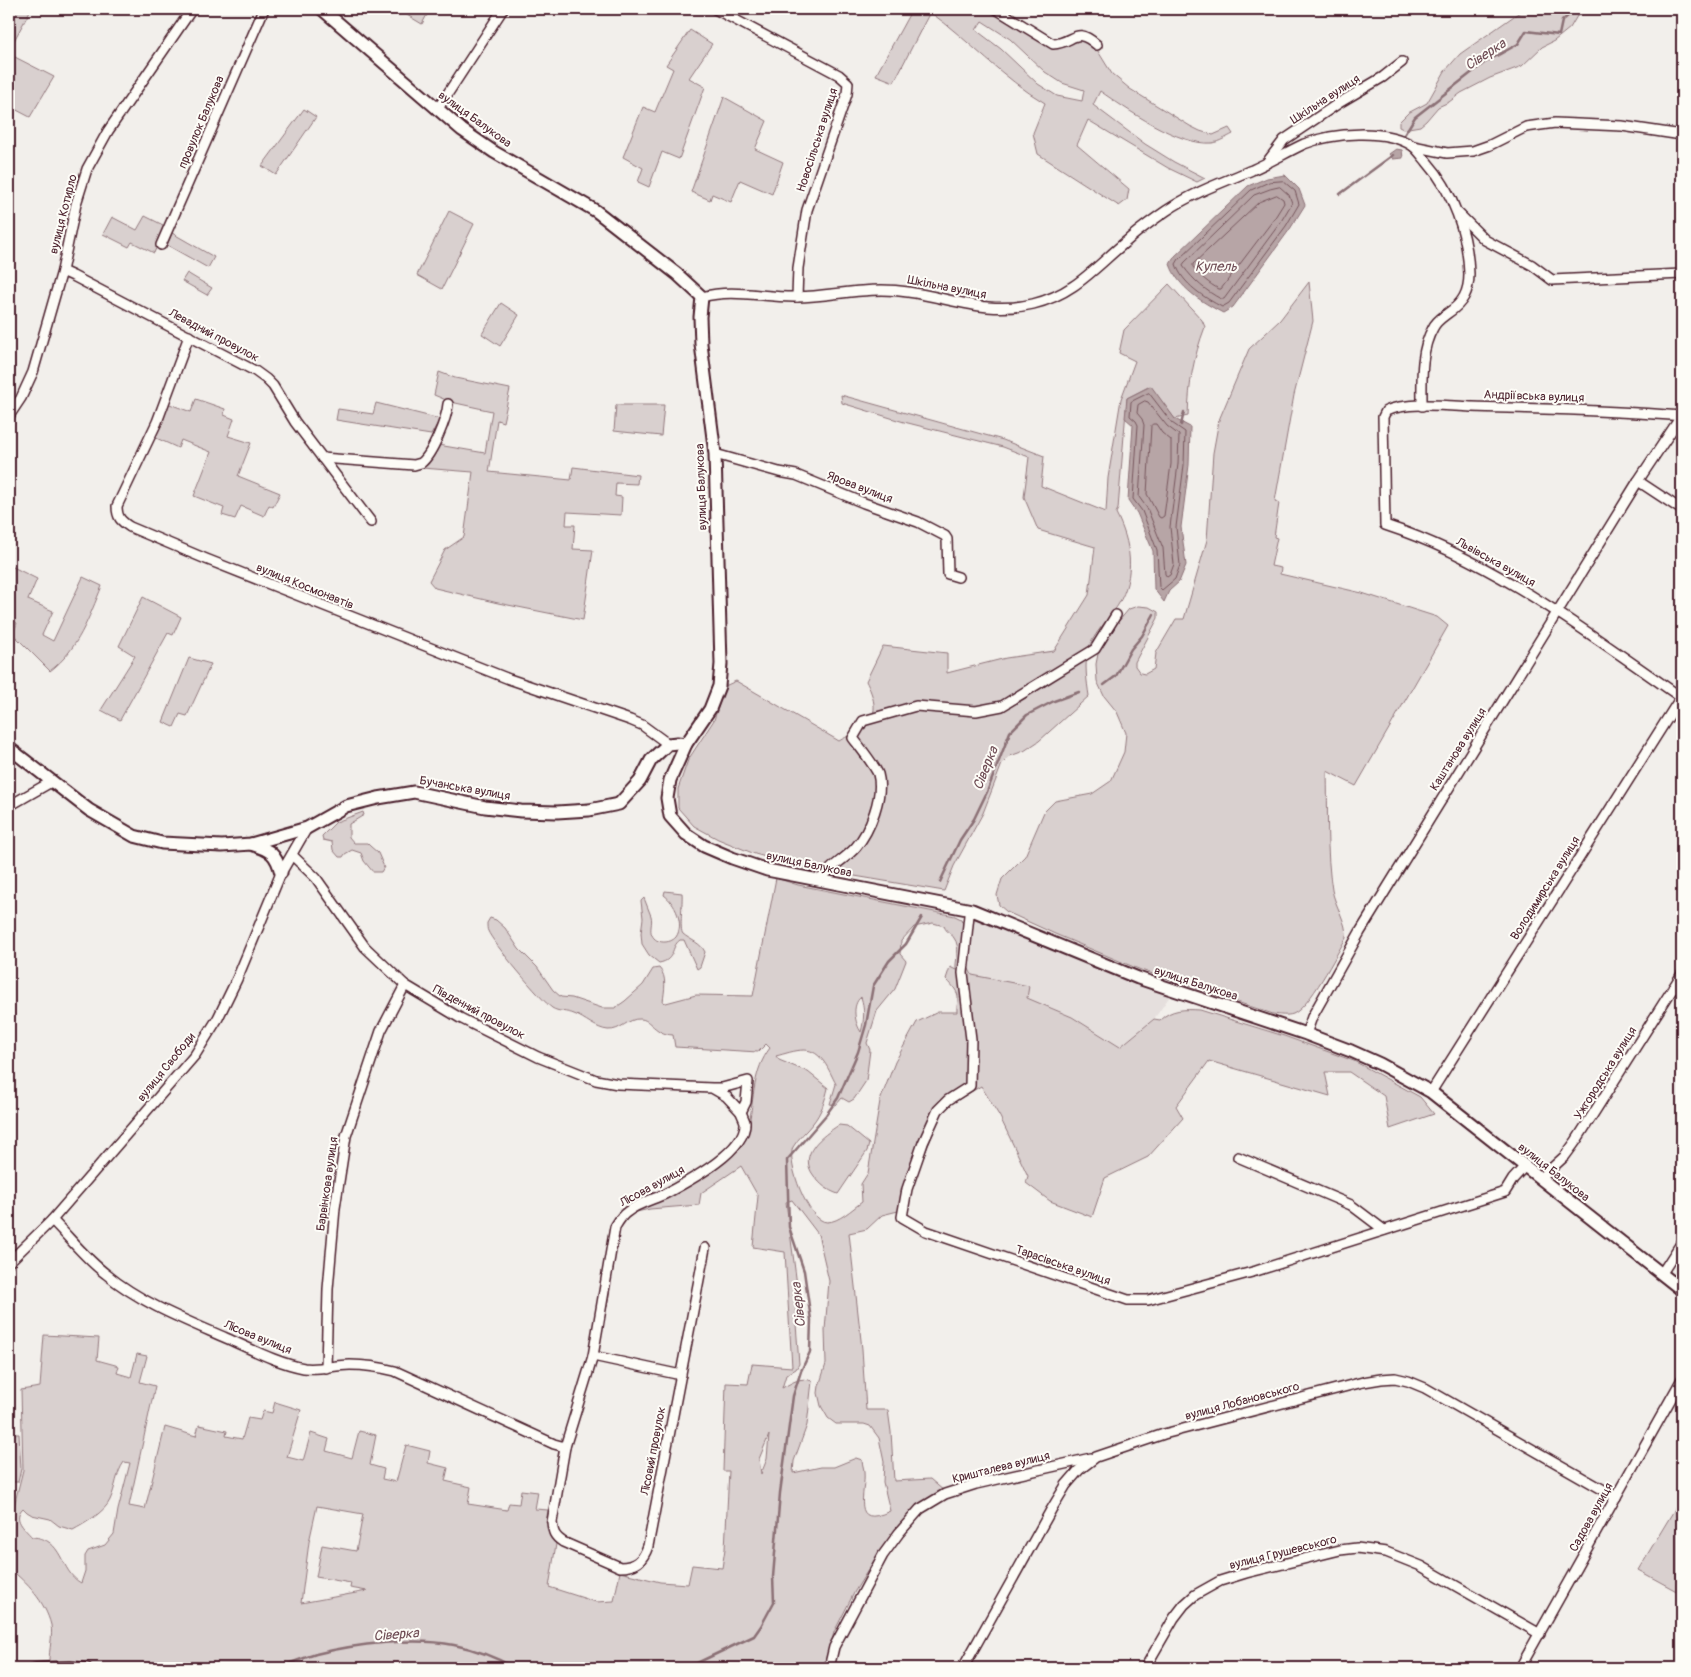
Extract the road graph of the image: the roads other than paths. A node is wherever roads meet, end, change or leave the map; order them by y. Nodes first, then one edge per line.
1 (192, 9) edge
2 (264, 9) edge
3 (322, 9) edge
4 (503, 9) edge
5 (715, 9) edge
6 (996, 9) edge
7 (1097, 45) dead end
8 (1402, 62) dead end
9 (437, 110) junction
10 (1682, 135) edge
11 (1413, 146) junction
12 (1266, 163) junction
13 (1458, 213) junction
14 (161, 245) dead end
15 (62, 272) junction
16 (1682, 274) edge
17 (702, 297) junction
18 (797, 297) junction
19 (189, 336) junction
20 (448, 404) dead end
21 (1422, 406) junction
22 (1386, 411) joint
23 (1682, 415) edge
24 (9, 416) edge
25 (715, 454) junction
26 (322, 458) junction
27 (1638, 481) junction
28 (1682, 510) edge
29 (371, 522) dead end
30 (958, 577) dead end
31 (1558, 611) junction
32 (1116, 615) dead end
33 (1682, 698) edge
34 (668, 744) junction
35 (686, 744) junction
36 (9, 748) edge
37 (51, 782) junction
38 (9, 806) edge
39 (307, 828) junction
40 (251, 844) junction
41 (292, 855) junction
42 (281, 874) junction
43 (820, 881) junction
44 (972, 910) junction
45 (1682, 974) edge
46 (404, 985) junction
47 (1306, 1034) junction
48 (712, 1088) junction
49 (1431, 1092) junction
50 (740, 1112) junction
51 (1238, 1157) dead end
52 (1525, 1166) junction
53 (1540, 1179) junction
54 (52, 1220) junction
55 (1384, 1230) junction
56 (1682, 1242) edge
57 (705, 1248) dead end
58 (9, 1262) edge
59 (1662, 1273) junction
60 (1682, 1290) edge
61 (593, 1356) junction
62 (326, 1368) junction
63 (681, 1375) junction
64 (1682, 1379) edge
65 (565, 1447) junction
66 (1096, 1457) junction
67 (1616, 1497) junction
68 (553, 1532) joint
69 (1540, 1634) junction
70 (35, 1668) edge
71 (87, 1668) edge
72 (829, 1668) edge
73 (963, 1668) edge
74 (1145, 1668) edge
75 (1520, 1668) edge

1 - 15 street, вулиця Котирло
2 - 14 street, провулок Балукова
3 - 9 main road, вулиця Балукова
4 - 9 street
5 - 18 street, Новосільська вулиця
6 - 7 street
8 - 12 street, Шкільна вулиця
9 - 17 main road, вулиця Балукова
10 - 11 street
11 - 12 street, Шкільна вулиця
11 - 13 street, Шкільна вулиця
12 - 18 street, Шкільна вулиця
13 - 16 street
13 - 21 street, Шкільна вулиця
15 - 19 street, Левадний провулок
15 - 24 street, вулиця Котирло
17 - 18 street, Шкільна вулиця
17 - 25 main road, вулиця Балукова
19 - 26 street, Левадний провулок
19 - 34 street, вулиця Космонавтів
20 - 26 street
21 - 22 street, Андріївська вулиця
21 - 23 street, Андріївська вулиця
22 - 31 street, Львівська вулиця
23 - 27 street, Каштанова вулиця
25 - 30 street, Ярова вулиця
25 - 35 main road, вулиця Балукова
26 - 29 street, Левадний провулок
27 - 28 street
27 - 31 street, Каштанова вулиця
31 - 33 street, Львівська вулиця
31 - 47 street, Каштанова вулиця
32 - 43 street
33 - 49 street, Володимирська вулиця
34 - 35 main road
34 - 39 main road, Бучанська вулиця
35 - 43 main road, вулиця Балукова
36 - 37 main road, Бучанська вулиця
37 - 38 street
37 - 40 main road, Бучанська вулиця
39 - 40 main road, Бучанська вулиця
39 - 41 street, вулиця Свободи
40 - 42 main road
41 - 42 street, вулиця Свободи
41 - 46 street, Південний провулок
42 - 54 street, вулиця Свободи
43 - 44 main road, вулиця Балукова
44 - 47 main road, вулиця Балукова
44 - 55 street, Тарасівська вулиця
45 - 53 street, Ужгородська вулиця
46 - 48 street, Південний провулок
46 - 62 street, Барвінкова вулиця
47 - 49 main road, вулиця Балукова
48 - 50 street
48 - 50 street, Південний провулок
49 - 52 main road, вулиця Балукова
50 - 61 street, Лісова вулиця
51 - 55 street
52 - 53 main road, вулиця Балукова
52 - 55 street, Тарасівська вулиця
53 - 59 main road, вулиця Балукова
54 - 58 street, вулиця Свободи
54 - 62 street, Лісова вулиця
56 - 59 street
57 - 63 street, Лісовий провулок
59 - 60 main road, вулиця Балукова
61 - 63 street
61 - 65 street, Лісова вулиця
62 - 65 street, Лісова вулиця
63 - 68 street, Лісовий провулок
64 - 67 street, Садова вулиця
65 - 68 street, Лісова вулиця
66 - 67 street, вулиця Лобановського
66 - 72 street, Кришталева вулиця
66 - 73 street, вулиця Лобановського
67 - 69 street, Садова вулиця
69 - 74 street, вулиця Грушевського
69 - 75 street, Садова вулиця
70 - 71 street

